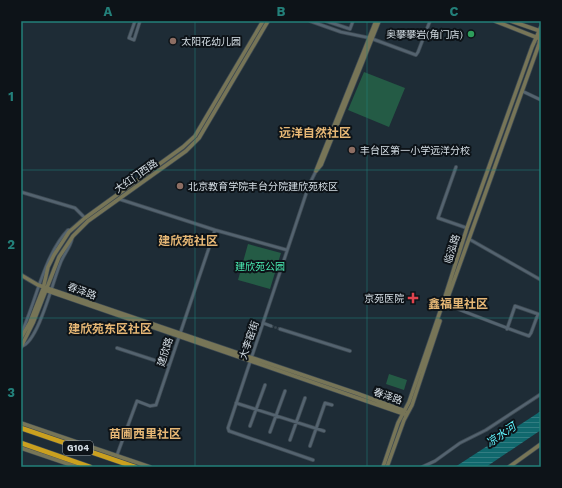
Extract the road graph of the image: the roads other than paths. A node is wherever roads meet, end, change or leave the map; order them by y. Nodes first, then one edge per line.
1 (135, 21) edge
2 (140, 21) edge
3 (262, 21) edge
4 (268, 21) edge
5 (310, 21) edge
6 (326, 21) edge
7 (353, 21) edge
8 (378, 21) edge
9 (430, 21) edge
10 (495, 21) edge
11 (511, 21) edge
12 (343, 27) junction
13 (540, 30) edge
14 (341, 32) junction
15 (371, 38) junction
16 (539, 38) edge
17 (522, 91) junction
18 (541, 100) edge
19 (456, 167) dead end
20 (316, 171) joint
21 (21, 192) edge
22 (119, 199) junction
23 (85, 218) junction
24 (467, 228) junction
25 (215, 230) junction
26 (469, 239) junction
27 (287, 250) junction
28 (21, 277) edge
29 (541, 280) edge
30 (45, 288) junction
31 (445, 304) junction
32 (263, 323) junction
33 (271, 326) tunnel mouth
34 (507, 328) junction
35 (280, 329) tunnel mouth
36 (21, 334) edge
37 (180, 334) junction
38 (21, 338) edge
39 (21, 347) edge
40 (117, 348) dead end
41 (350, 350) dead end
42 (250, 359) junction
43 (169, 365) junction
44 (265, 385) dead end
45 (285, 391) dead end
46 (541, 394) edge
47 (305, 398) dead end
48 (236, 403) junction
49 (332, 405) dead end
50 (256, 409) junction
51 (404, 413) junction
52 (276, 416) junction
53 (296, 422) junction
54 (21, 423) edge
55 (250, 426) dead end
56 (21, 428) edge
57 (316, 428) junction
58 (324, 431) dead end
59 (270, 432) dead end
60 (290, 440) dead end
61 (22, 444) edge
62 (541, 444) edge
63 (310, 446) dead end
64 (117, 456) junction
65 (313, 460) dead end
66 (77, 467) edge
67 (90, 467) edge
68 (135, 467) edge
69 (150, 467) edge
70 (383, 467) edge
71 (387, 467) edge
72 (422, 467) edge
73 (509, 467) edge

1 - 2 street
3 - 23 main road, 大红门西路
4 - 22 main road, 大红门西路
5 - 14 street
6 - 12 street
7 - 12 street
8 - 15 main road, 大李窑街
9 - 15 street
10 - 16 main road
11 - 13 main road
12 - 14 street
13 - 16 main road
14 - 15 street
15 - 20 main road, 大李窑街
16 - 17 main road, 临泓路
16 - 24 main road, 临泓路
17 - 18 street
17 - 26 main road, 临泓路
19 - 24 street
20 - 27 street, 大李窑街
21 - 23 street
22 - 25 street
22 - 30 main road, 大红门西路
23 - 30 main road, 大红门西路
24 - 51 main road, 临泓路
25 - 27 street
25 - 37 street, 建欣路
26 - 29 street
26 - 31 main road, 临泓路
27 - 32 street, 大李窑街
28 - 30 main road, 春泽路
30 - 36 street
30 - 37 main road, 春泽路
30 - 38 main road, 大红门西路
30 - 39 main road, 大红门西路
31 - 34 street
31 - 51 main road, 临泓路
32 - 33 street
32 - 42 street, 大李窑街
34 - 34 street
35 - 41 street
37 - 42 main road, 春泽路
37 - 43 street, 建欣路
40 - 43 street
42 - 48 street, 大李窑街
42 - 51 main road, 春泽路
43 - 64 street, 建欣路
44 - 50 street
45 - 52 street
46 - 72 street
47 - 53 street
48 - 50 street
48 - 65 street, 大李窑街
49 - 57 street
50 - 52 street
50 - 55 street
51 - 70 main road, 临泓路
51 - 71 main road, 临泓路
52 - 53 street
52 - 59 street
53 - 57 street
53 - 60 street
54 - 64 main road
56 - 68 highway, G104
57 - 58 street
57 - 63 street
61 - 66 main road
61 - 67 highway, G104
62 - 73 main road
64 - 69 main road

